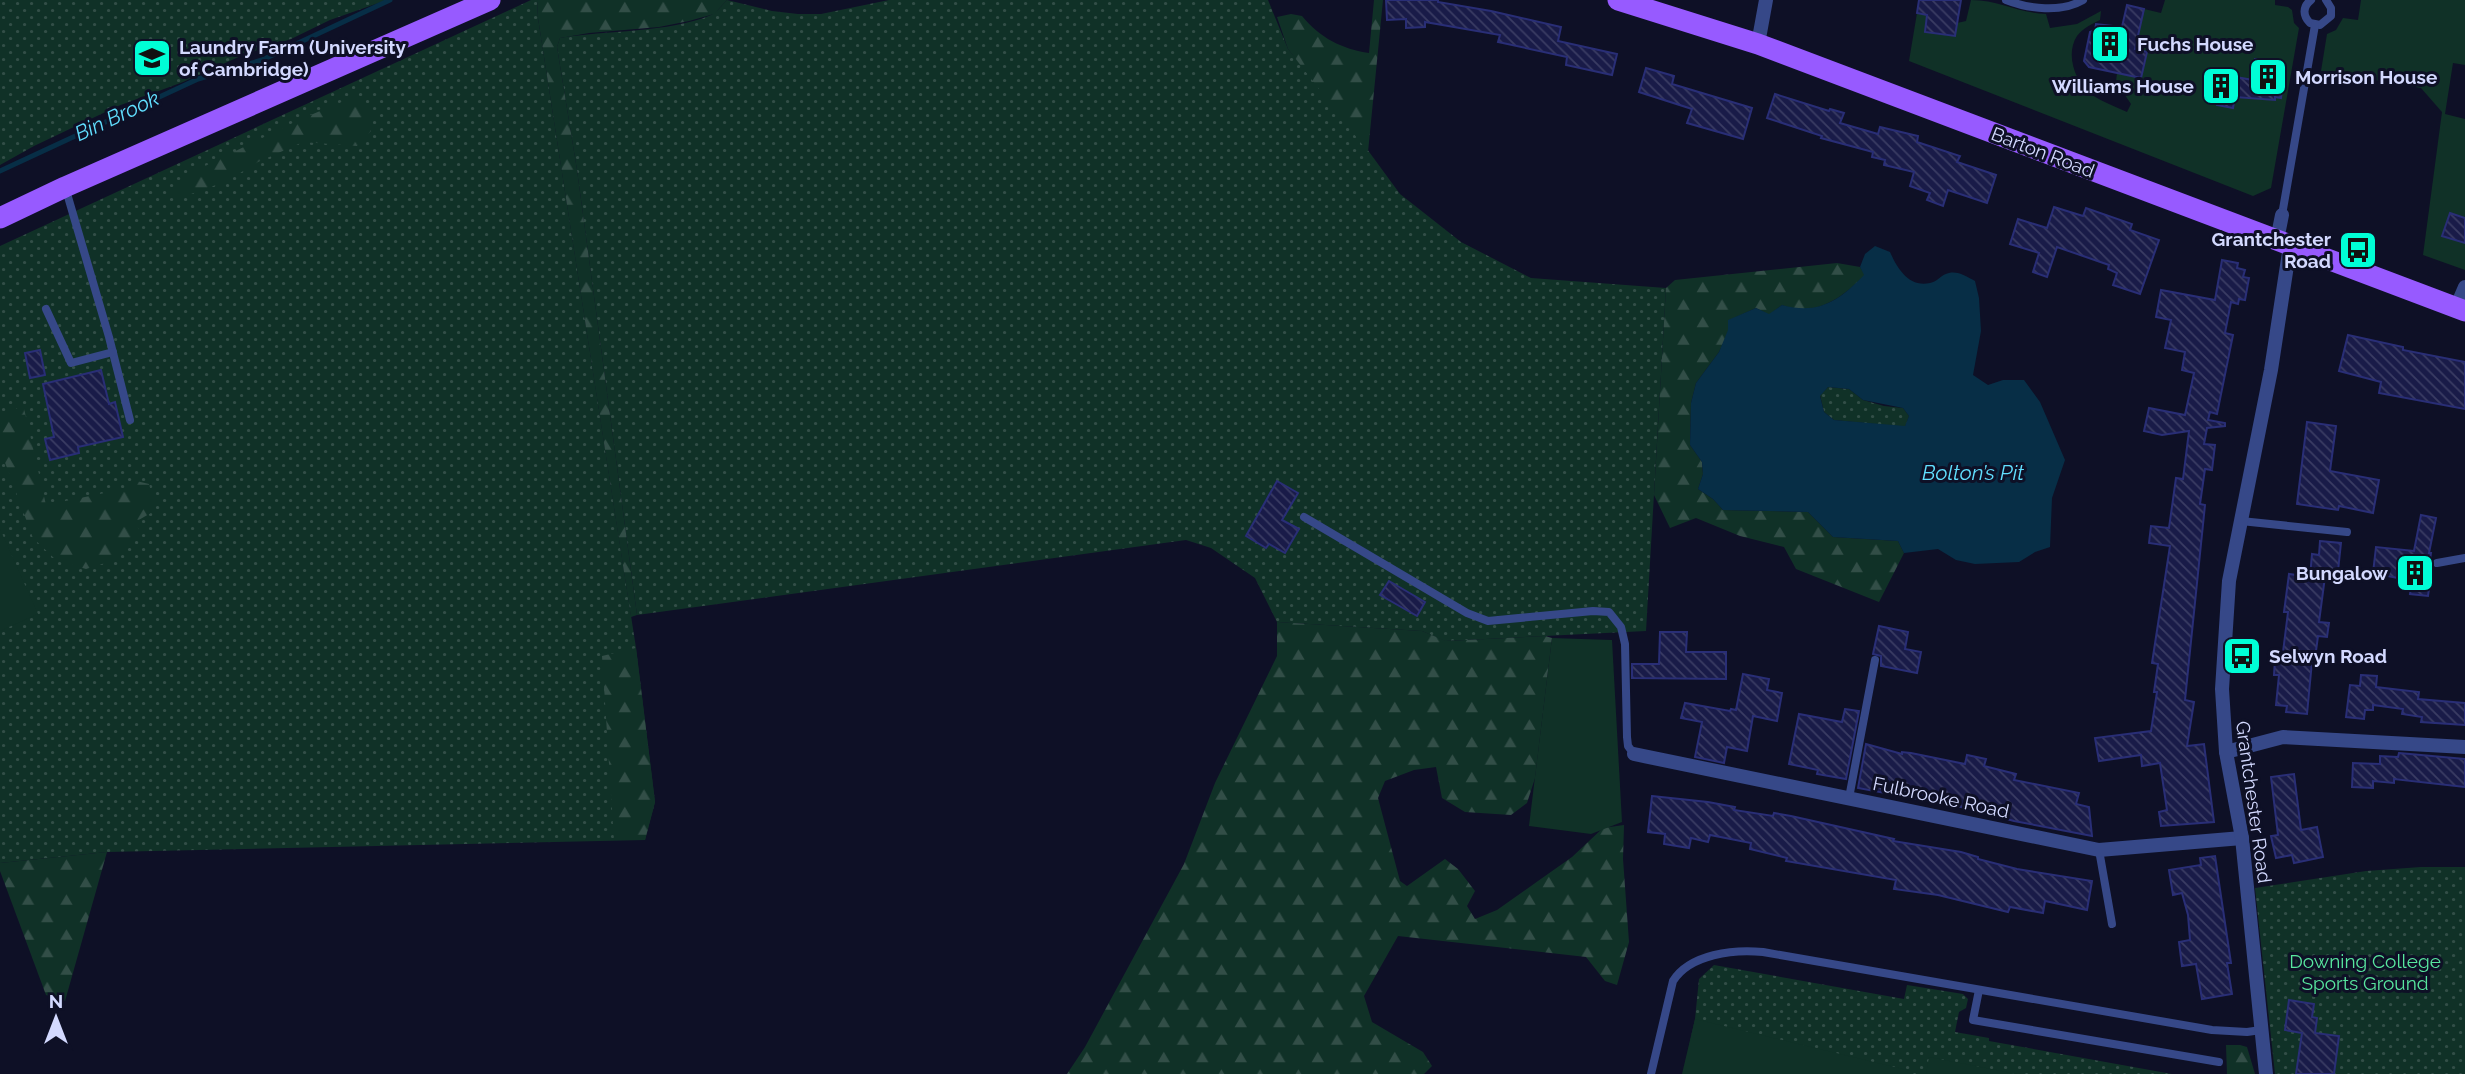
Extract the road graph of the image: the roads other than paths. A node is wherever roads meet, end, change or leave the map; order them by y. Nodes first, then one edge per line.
1 (490, 0) edge
2 (1618, 0) edge
3 (1766, 0) edge
4 (2006, 0) edge
5 (2083, 0) edge
6 (2311, 0) edge
7 (2326, 0) edge
8 (2315, 25) junction
9 (1758, 44) junction
10 (65, 187) junction
11 (2282, 215) joint
12 (0, 218) edge
13 (2283, 243) junction
14 (2465, 287) edge
15 (46, 309) dead end
16 (2461, 309) edge
17 (113, 352) junction
18 (130, 420) dead end
19 (1304, 517) dead end
20 (2241, 521) junction
21 (2347, 532) dead end
22 (2465, 558) edge
23 (2437, 563) dead end
24 (1875, 660) dead end
25 (2465, 747) edge
26 (2226, 752) junction
27 (1634, 754) joint
28 (1849, 798) junction
29 (2242, 838) junction
30 (2099, 850) junction
31 (2112, 924) dead end
32 (1979, 990) junction
33 (2261, 1030) junction
34 (2219, 1062) dead end
35 (1651, 1074) edge
36 (2266, 1074) edge

1 - 10 main road
2 - 9 main road, Barton Road
3 - 9 street
4 - 5 lane
6 - 8 lane
7 - 8 lane
8 - 11 lane
9 - 13 main road, Barton Road
10 - 12 main road
10 - 17 lane
11 - 13 street, Grantchester Road
13 - 16 main road, Barton Road
13 - 20 street, Grantchester Road
14 - 16 street
15 - 17 lane
17 - 18 lane
19 - 27 lane
20 - 21 lane
20 - 26 street, Grantchester Road
22 - 23 lane
24 - 28 lane
25 - 26 street
26 - 29 street, Grantchester Road
27 - 28 street, Fulbrooke Road
28 - 30 street, Fulbrooke Road
29 - 30 street, Fulbrooke Road
29 - 33 street, Grantchester Road
30 - 31 lane
32 - 33 lane
32 - 34 lane
32 - 35 lane
33 - 36 street, Grantchester Road

